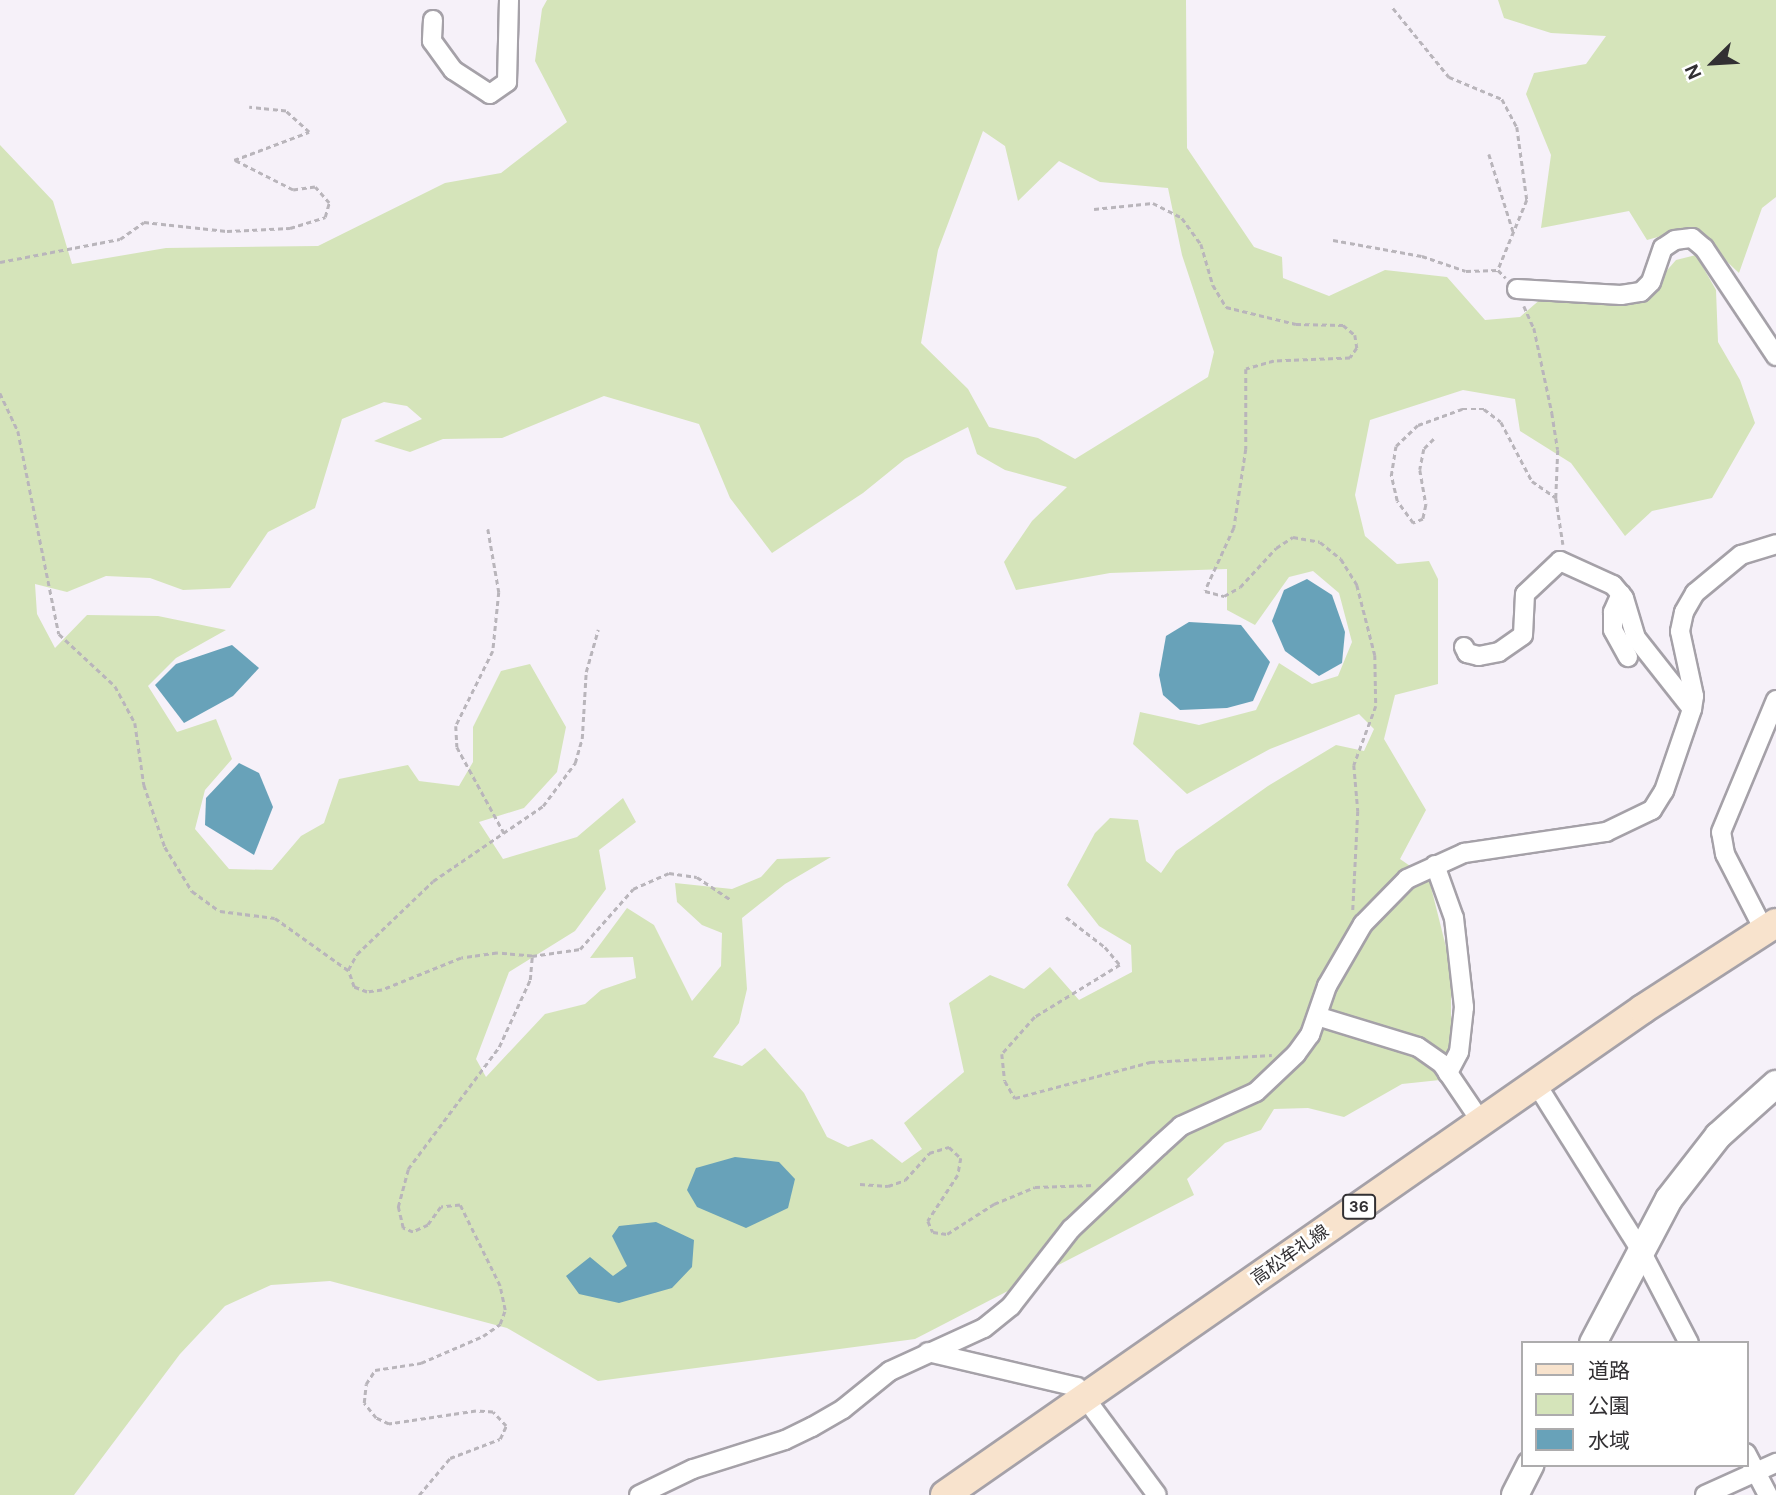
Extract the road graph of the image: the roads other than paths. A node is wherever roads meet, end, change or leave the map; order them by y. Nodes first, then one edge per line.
1 (509, 0) edge
2 (433, 20) dead end
3 (1517, 289) road end
4 (1776, 356) edge
5 (1772, 550) edge
6 (1621, 594) junction
7 (1464, 646) dead end
8 (1629, 657) dead end
9 (1776, 700) edge
10 (1692, 709) junction
11 (1435, 864) junction
12 (1770, 927) edge
13 (1320, 1017) junction
14 (1448, 1073) junction
15 (1537, 1084) junction
16 (1776, 1084) edge
17 (1482, 1123) junction
18 (1640, 1250) junction
19 (1594, 1341) edge
20 (1688, 1341) edge
21 (928, 1352) junction
22 (1084, 1397) junction
23 (1748, 1457) edge
24 (1776, 1463) edge
25 (1529, 1467) edge
26 (1756, 1472) junction
27 (639, 1495) edge
28 (945, 1495) edge
29 (1157, 1495) edge
30 (1515, 1495) edge
31 (1705, 1495) edge
32 (1768, 1495) edge

1 - 2 street
3 - 4 street
5 - 10 street
6 - 7 street
6 - 8 street
6 - 10 street
9 - 12 street
10 - 11 street
11 - 13 street
11 - 14 street
12 - 15 main road, 高松牟礼線 / 36
13 - 14 street
13 - 21 street
14 - 17 street
15 - 17 main road, 高松牟礼線 / 36
15 - 18 street
16 - 18 street
17 - 22 main road, 高松牟礼線 / 36
18 - 19 street
18 - 20 street
21 - 22 street
21 - 27 street
22 - 28 main road, 高松牟礼線 / 36
22 - 29 street
23 - 26 street
24 - 26 street
25 - 30 street
26 - 31 street
26 - 32 street

